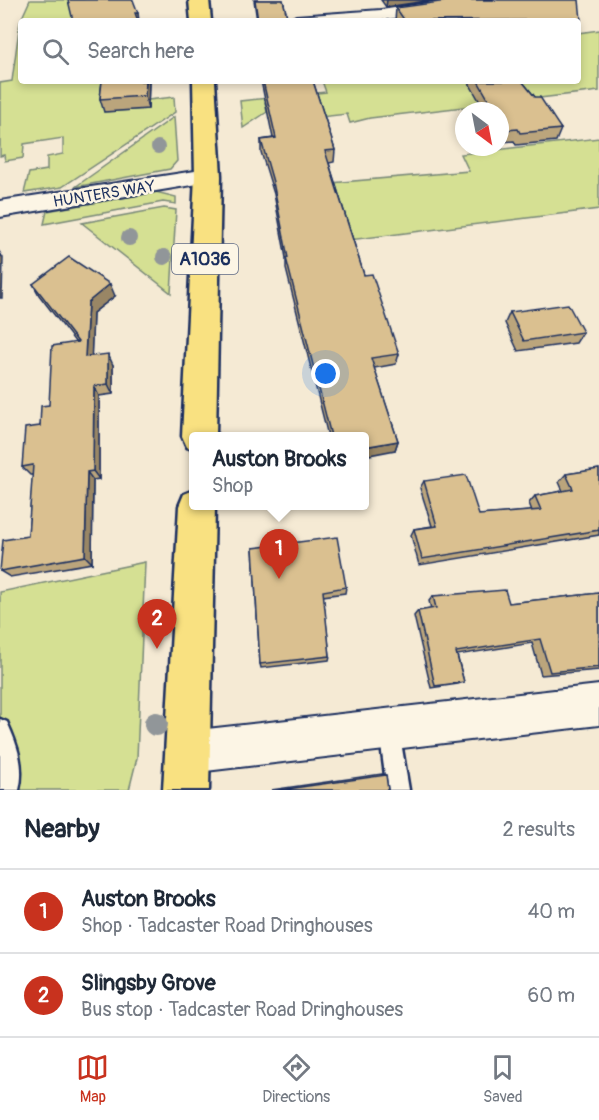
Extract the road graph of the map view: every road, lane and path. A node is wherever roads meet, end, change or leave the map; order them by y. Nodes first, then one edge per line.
1 (199, 0) edge
2 (484, 0) edge
3 (201, 18) edge
4 (338, 18) edge
5 (204, 84) edge
6 (208, 176) junction
7 (0, 209) edge
8 (199, 432) edge
9 (197, 510) edge
10 (599, 705) edge
11 (0, 729) edge
12 (389, 730) junction
13 (187, 771) edge
14 (8, 790) edge
15 (398, 790) edge

1 - 3 main road
2 - 4 street
5 - 6 main road, A1036
6 - 7 street, HUNTERS WAY
6 - 8 main road, A1036
9 - 13 main road
10 - 12 street
11 - 14 lane
12 - 13 street
12 - 15 lane

